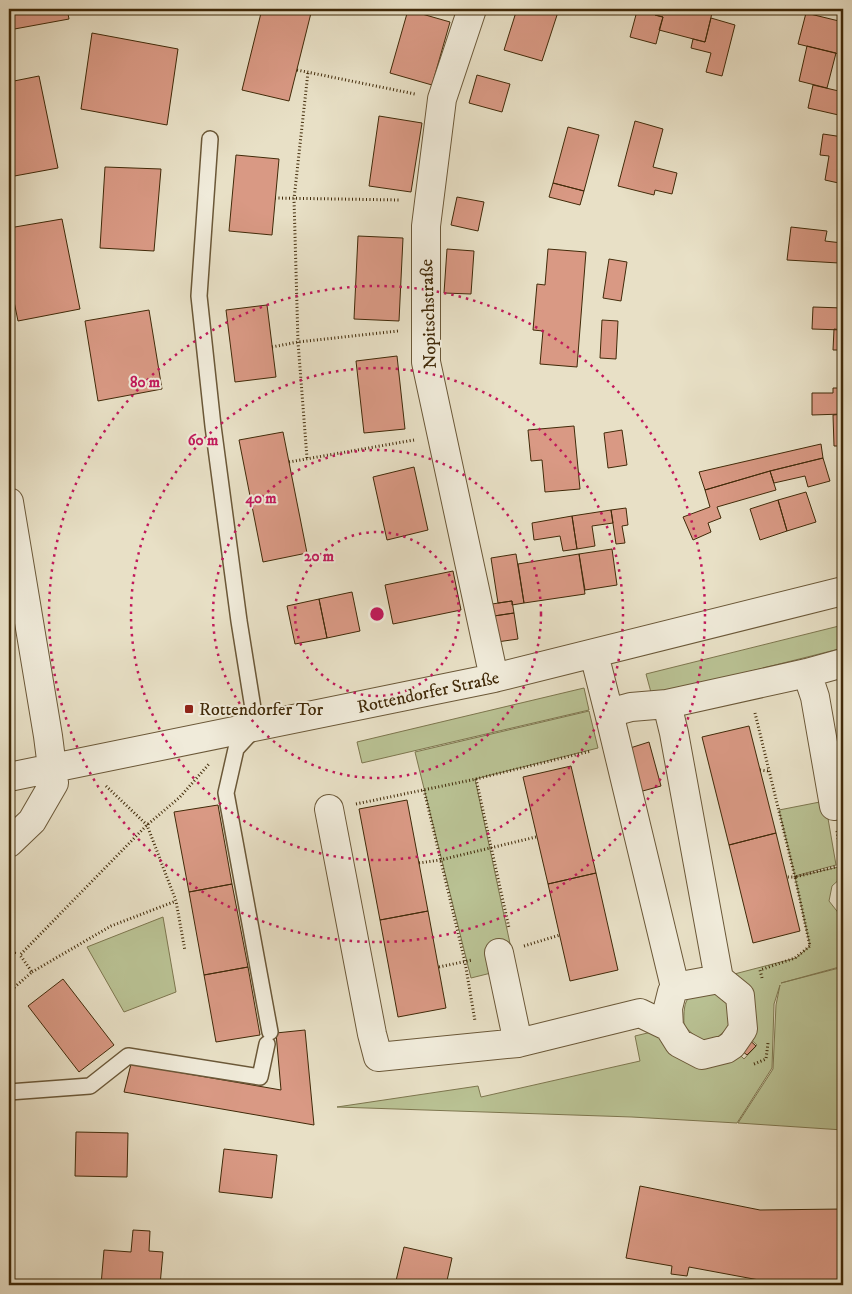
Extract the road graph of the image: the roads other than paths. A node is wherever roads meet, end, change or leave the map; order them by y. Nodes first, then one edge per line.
1 (472, 9) edge
2 (210, 139) dead end
3 (9, 502) edge
4 (843, 591) edge
5 (594, 654) junction
6 (843, 663) edge
7 (807, 673) junction
8 (494, 678) junction
9 (667, 704) junction
10 (609, 713) junction
11 (256, 727) junction
12 (53, 767) junction
13 (9, 777) edge
14 (834, 806) road end
15 (329, 809) road end
16 (9, 843) edge
17 (504, 942) road end
18 (719, 979) junction
19 (675, 987) junction
20 (669, 1027) junction
21 (518, 1043) junction
22 (9, 1092) edge

1 - 8 street, Nopitschstraße
2 - 11 lane
3 - 12 street
4 - 5 street, Rottendorfer Straße
5 - 8 street, Rottendorfer Straße
5 - 10 street
6 - 7 street
7 - 9 street
7 - 14 street
8 - 11 street, Rottendorfer Straße
9 - 10 street
9 - 18 street
10 - 19 street
11 - 12 street, Rottendorfer Straße
11 - 22 lane
12 - 13 street, Rottendorfer Straße
12 - 16 street
15 - 21 street
17 - 21 street
18 - 19 street
18 - 20 street
19 - 20 street
20 - 21 street

